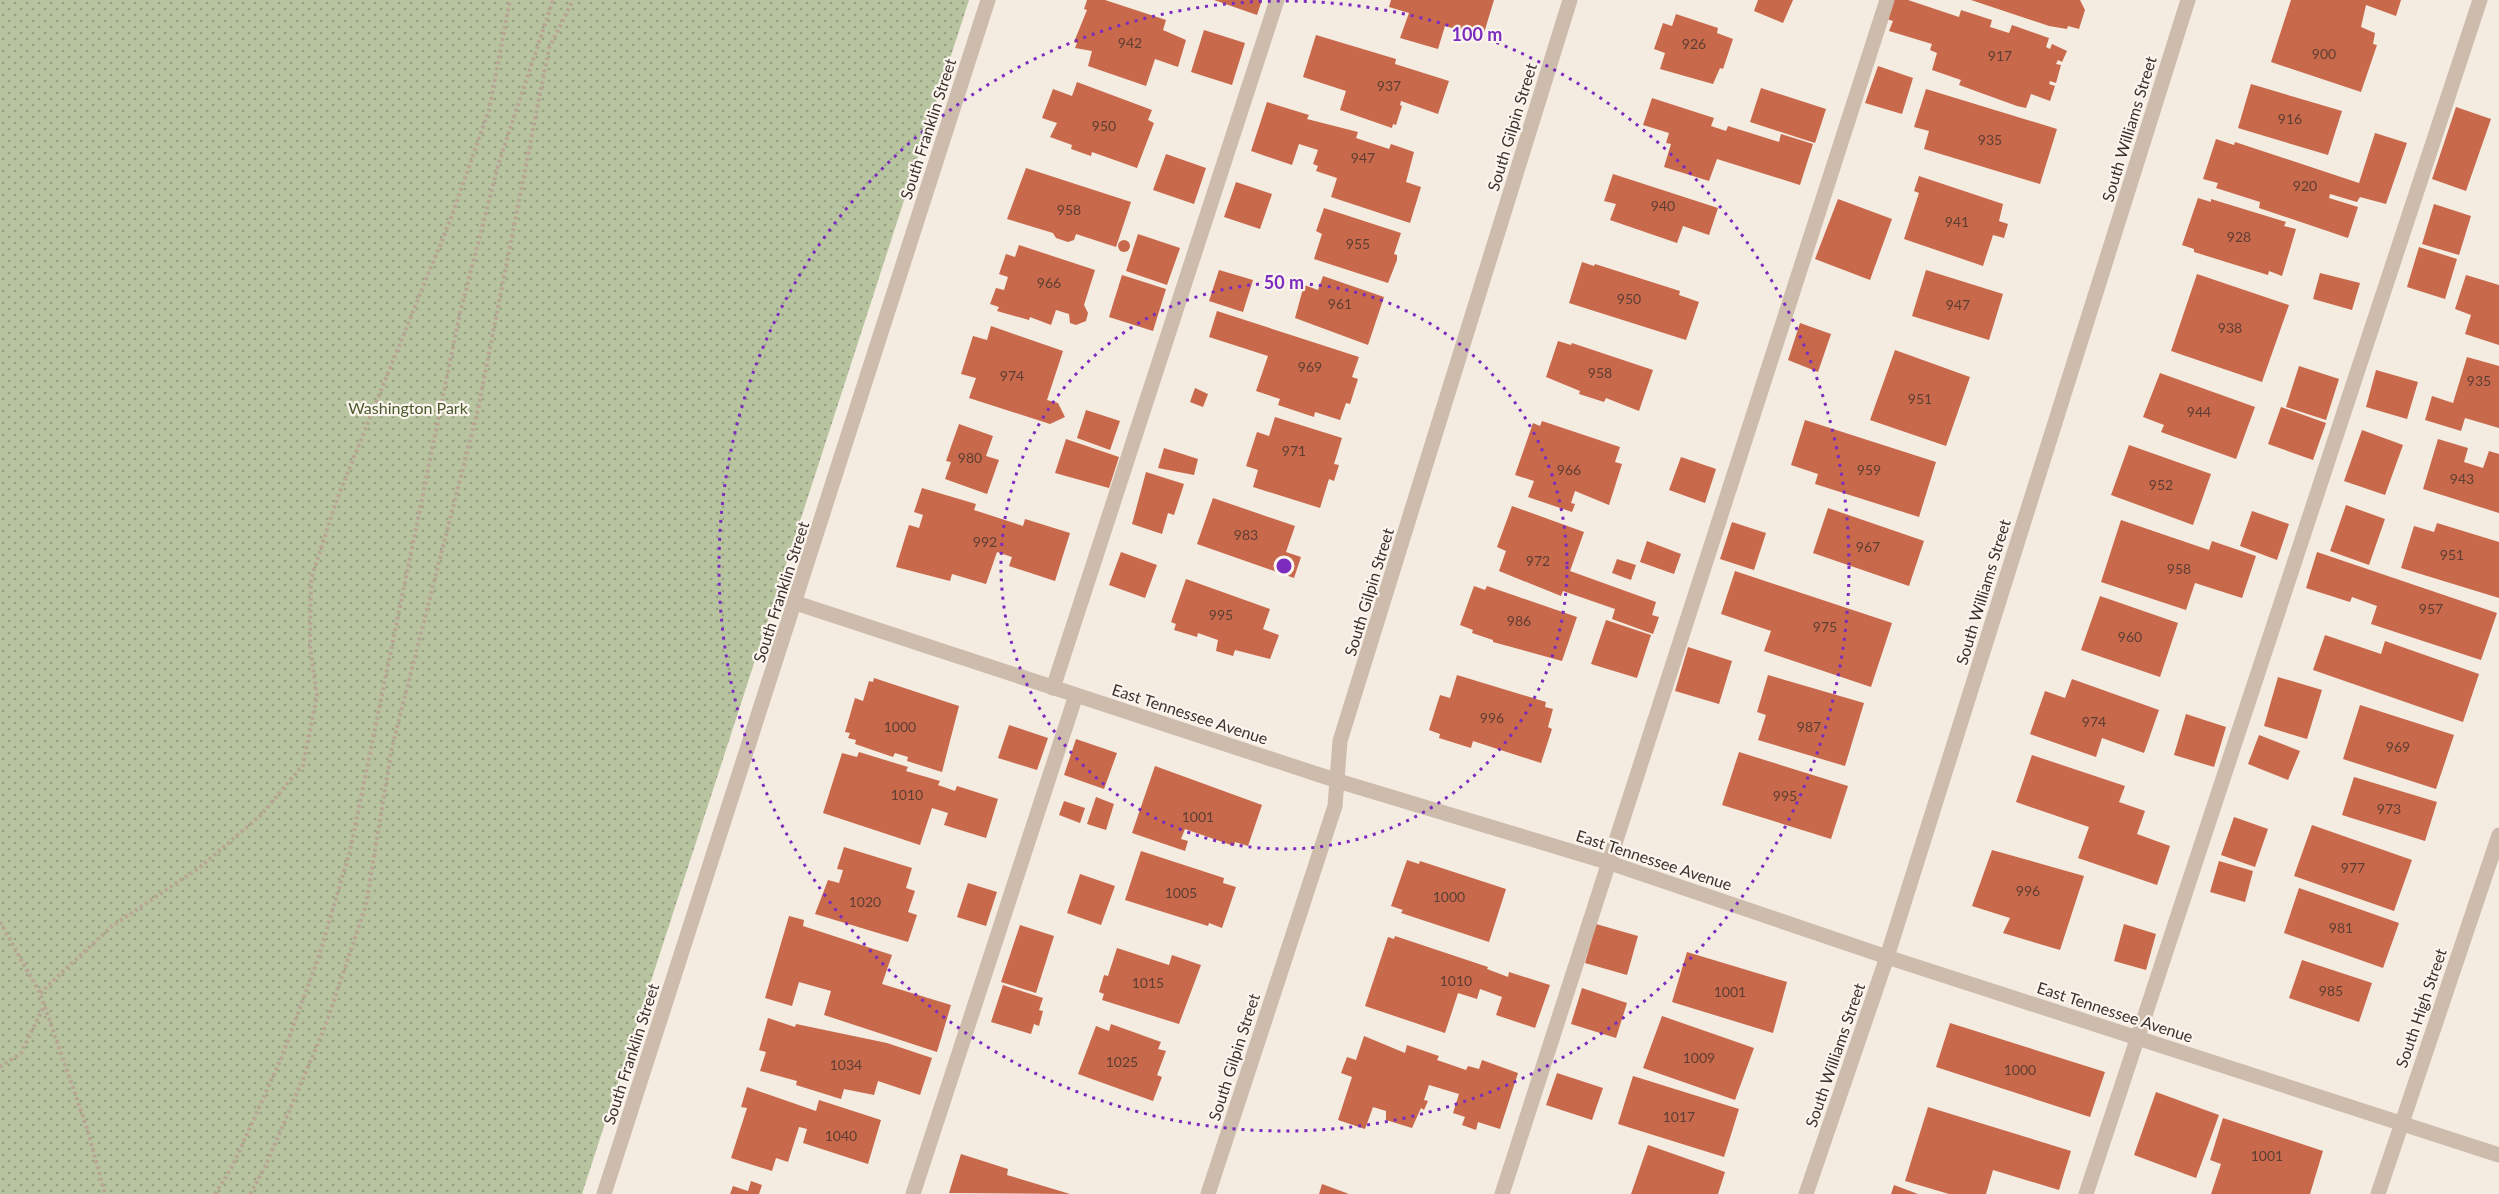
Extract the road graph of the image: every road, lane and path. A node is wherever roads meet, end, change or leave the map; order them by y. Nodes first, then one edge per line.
1 (510, 0) edge
2 (553, 0) edge
3 (573, 0) edge
4 (988, 0) edge
5 (1277, 0) edge
6 (1570, 0) edge
7 (1887, 0) edge
8 (2188, 0) edge
9 (2480, 0) edge
10 (796, 603) junction
11 (1053, 688) junction
12 (1076, 696) junction
13 (1338, 781) junction
14 (2499, 835) edge
15 (1607, 862) junction
16 (0, 922) edge
17 (1887, 957) junction
18 (40, 993) junction
19 (44, 1005) junction
20 (2137, 1038) junction
21 (0, 1067) edge
22 (2400, 1123) junction
23 (2499, 1155) edge
24 (105, 1194) edge
25 (215, 1194) edge
26 (250, 1194) edge
27 (604, 1194) edge
28 (913, 1194) edge
29 (1208, 1194) edge
30 (1502, 1194) edge
31 (1806, 1194) edge
32 (2086, 1194) edge
33 (2378, 1194) edge

1 - 18 path
2 - 25 path
3 - 26 path
4 - 10 street, South Franklin Street
5 - 11 street
6 - 13 street, South Gilpin Street
7 - 15 street
8 - 17 street, South Williams Street
9 - 20 street
10 - 11 street, East Tennessee Avenue
10 - 27 street, South Franklin Street
11 - 12 street, East Tennessee Avenue
12 - 13 street, East Tennessee Avenue
12 - 28 street
13 - 15 street, East Tennessee Avenue
13 - 29 street, South Gilpin Street
14 - 22 street, South High Street
15 - 17 street, East Tennessee Avenue
15 - 30 street
16 - 18 path
17 - 20 street, East Tennessee Avenue
17 - 31 street, South Williams Street
18 - 19 path
19 - 21 path
19 - 24 path
20 - 22 street, East Tennessee Avenue
20 - 32 street
22 - 23 street, East Tennessee Avenue
22 - 33 street, South High Street

